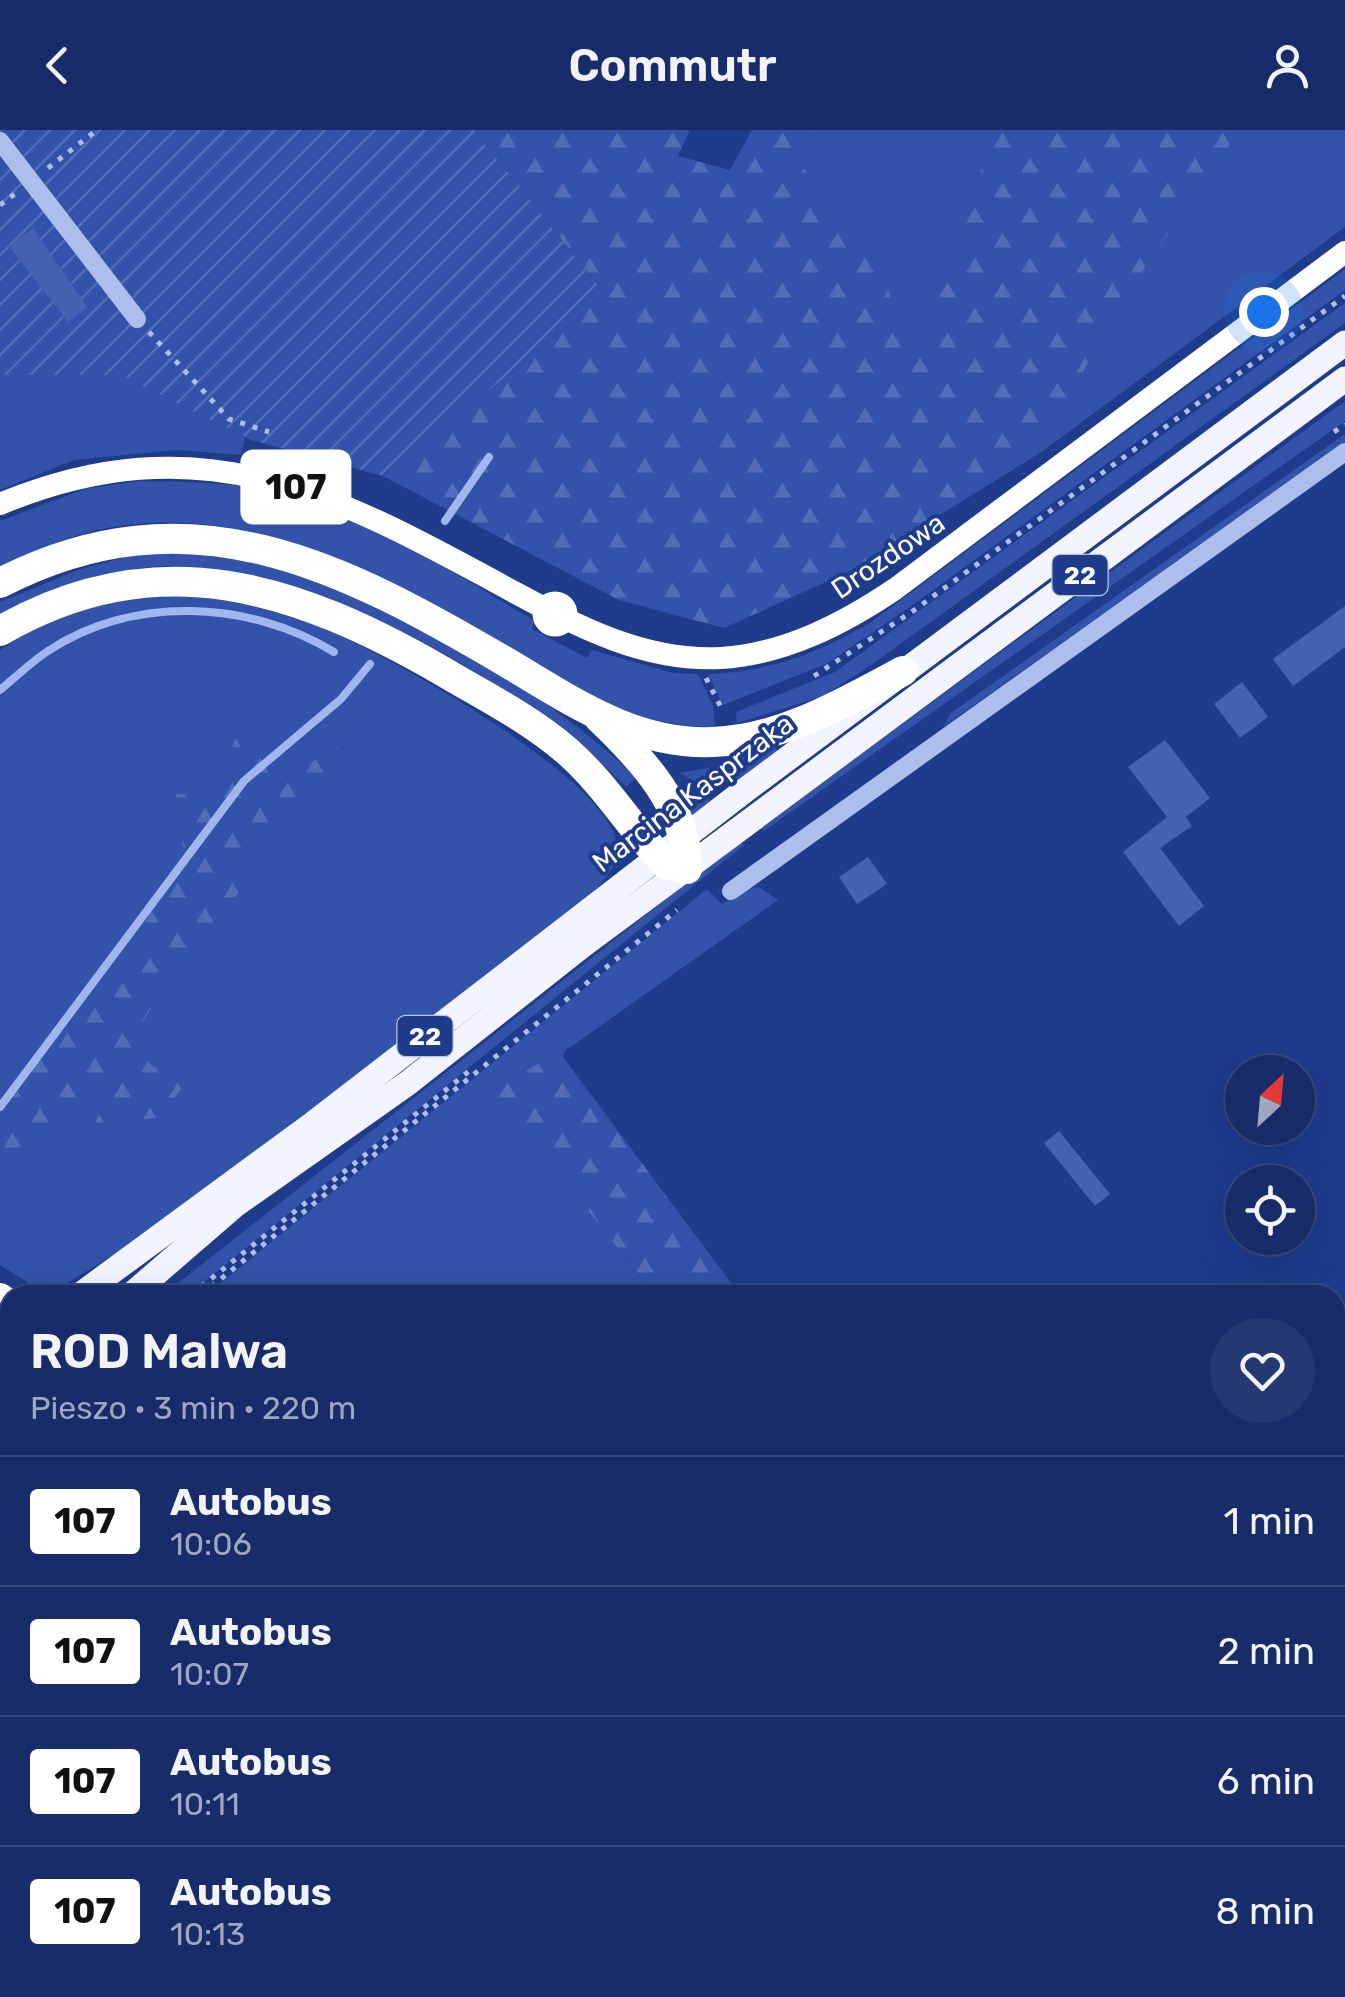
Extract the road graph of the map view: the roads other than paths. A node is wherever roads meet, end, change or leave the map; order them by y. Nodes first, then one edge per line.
1 (0, 141) edge
2 (1345, 252) edge
3 (137, 318) road end
4 (1345, 343) edge
5 (1345, 379) edge
6 (1345, 452) edge
7 (0, 504) edge
8 (0, 584) edge
9 (0, 632) edge
10 (903, 671) junction
11 (599, 718) junction
12 (671, 847) junction
13 (688, 869) junction
14 (730, 891) dead end
15 (94, 1285) edge
16 (143, 1285) edge

1 - 3 street
2 - 7 street, Drozdowa
4 - 10 main road, Marcina Kasprzaka / 22
5 - 13 main road, Marcina Kasprzaka / 22
6 - 14 street
8 - 11 highway
9 - 12 highway
10 - 11 highway
10 - 12 main road, Marcina Kasprzaka / 22
11 - 12 highway
12 - 13 highway
12 - 15 main road, Marcina Kasprzaka / 22
13 - 16 main road, Marcina Kasprzaka / 22

